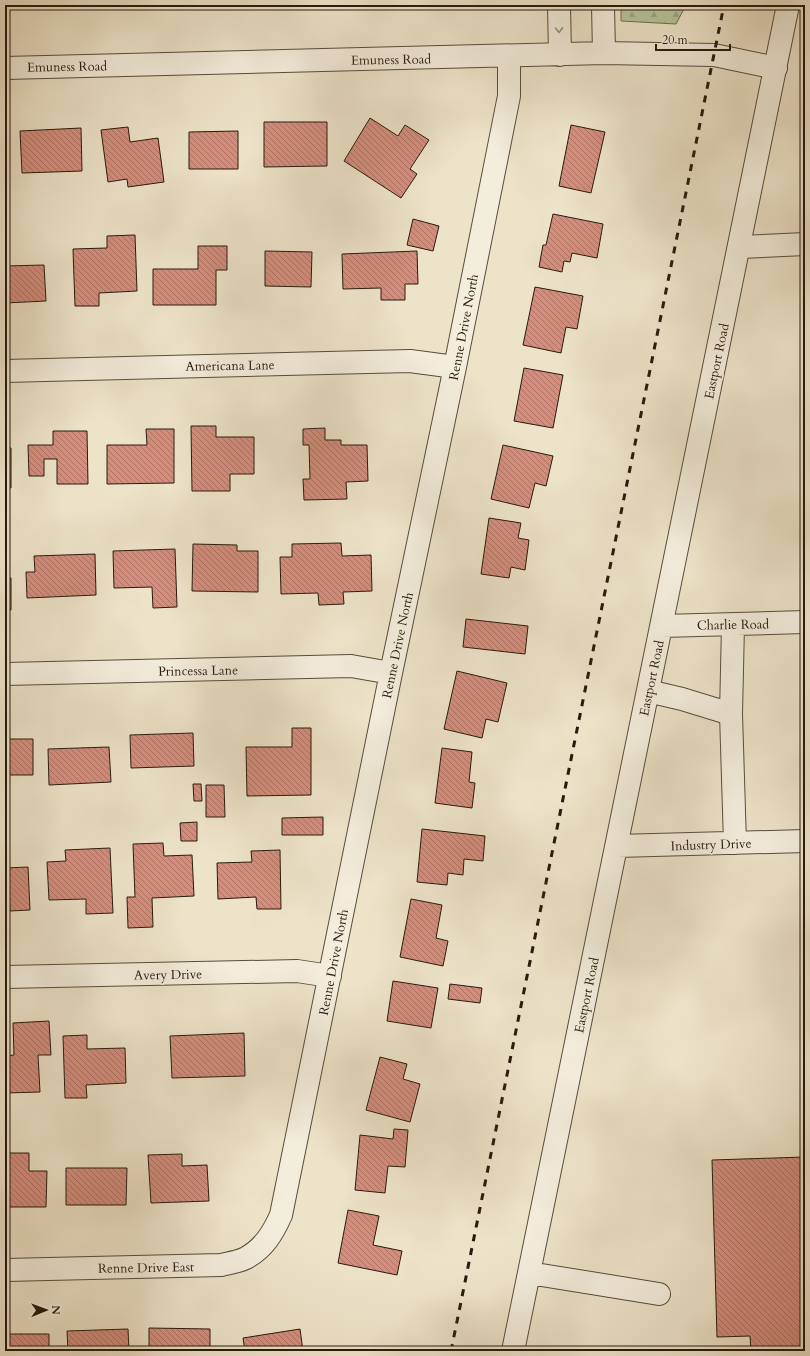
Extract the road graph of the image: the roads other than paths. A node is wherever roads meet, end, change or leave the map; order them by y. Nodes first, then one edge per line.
1 (559, 5) edge
2 (603, 5) edge
3 (788, 5) edge
4 (604, 53) junction
5 (560, 55) junction
6 (509, 56) junction
7 (5, 68) edge
8 (776, 68) junction
9 (805, 244) edge
10 (740, 247) junction
11 (455, 367) junction
12 (5, 370) edge
13 (805, 622) edge
14 (733, 625) junction
15 (662, 626) junction
16 (391, 673) junction
17 (5, 674) edge
18 (648, 691) junction
19 (731, 714) junction
20 (805, 841) edge
21 (735, 843) junction
22 (617, 846) junction
23 (330, 976) junction
24 (5, 977) edge
25 (274, 1231) joint
26 (5, 1270) edge
27 (529, 1273) junction
28 (659, 1294) dead end
29 (513, 1351) edge

1 -> 5 street
2 - 4 street
3 - 8 street, Eastport Road
4 - 5 street, Emuness Road
4 - 8 street, Emuness Road
5 - 6 street, Emuness Road
6 - 7 street, Emuness Road
6 - 11 street, Renne Drive North
8 - 10 street, Eastport Road
9 - 10 street
10 - 15 street, Eastport Road
11 - 12 street, Americana Lane
11 - 16 street, Renne Drive North
13 - 14 street, Charlie Road
14 - 15 street, Charlie Road
14 - 19 street
15 - 18 street, Eastport Road
16 - 17 street, Princessa Lane
16 - 23 street, Renne Drive North
18 - 19 street
18 - 22 street, Eastport Road
19 - 21 street
20 - 21 street, Industry Drive
21 - 22 street, Industry Drive
22 - 27 street, Eastport Road
23 - 24 street, Avery Drive
23 - 25 street, Renne Drive North
25 - 26 street, Renne Drive East
27 - 28 street
27 - 29 street, Eastport Road

